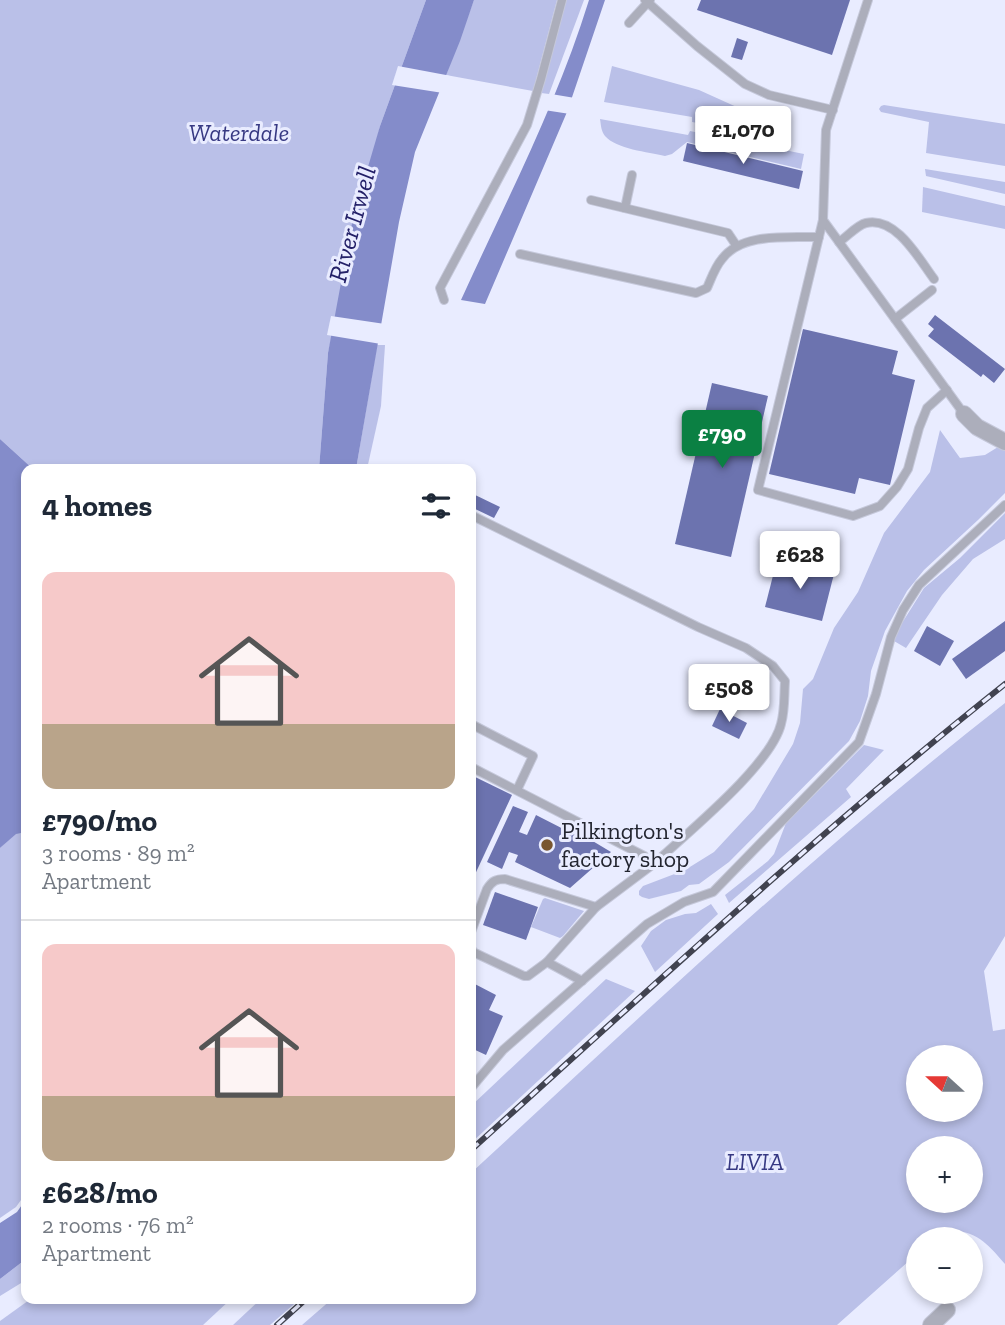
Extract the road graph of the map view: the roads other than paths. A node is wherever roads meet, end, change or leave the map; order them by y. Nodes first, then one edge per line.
1 (562, 0) edge
2 (868, 0) edge
3 (648, 1) edge
4 (629, 23) dead end
5 (833, 110) junction
6 (632, 175) dead end
7 (591, 200) dead end
8 (625, 208) junction
9 (823, 220) junction
10 (819, 237) junction
11 (839, 242) junction
12 (736, 245) junction
13 (520, 254) dead end
14 (934, 279) dead end
15 (932, 290) dead end
16 (444, 300) dead end
17 (895, 318) junction
18 (947, 390) junction
19 (964, 414) joint
20 (1005, 442) edge
21 (1005, 505) edge
22 (476, 517) edge
23 (476, 727) edge
24 (476, 770) edge
25 (517, 790) junction
26 (656, 862) junction
27 (596, 907) junction
28 (476, 919) edge
29 (476, 953) edge
30 (547, 962) junction
31 (582, 981) junction
32 (476, 1082) edge
33 (947, 1310) dead end
34 (931, 1325) edge

1 - 16 lane
2 - 5 lane
3 - 4 lane
3 - 5 lane
5 - 9 lane
6 - 8 lane
7 - 8 lane
8 - 12 lane
9 - 10 lane
9 - 11 lane
10 - 12 lane
10 - 18 lane
11 - 14 lane
11 - 17 lane
12 - 13 lane
15 - 17 lane
17 - 18 lane
18 - 19 lane
19 - 20 street
21 - 31 lane
22 - 26 lane
23 - 25 lane
24 - 25 lane
25 - 26 lane
26 - 27 lane
27 - 28 lane
27 - 30 lane
29 - 30 lane
30 - 31 lane
31 - 32 lane
33 - 34 street

